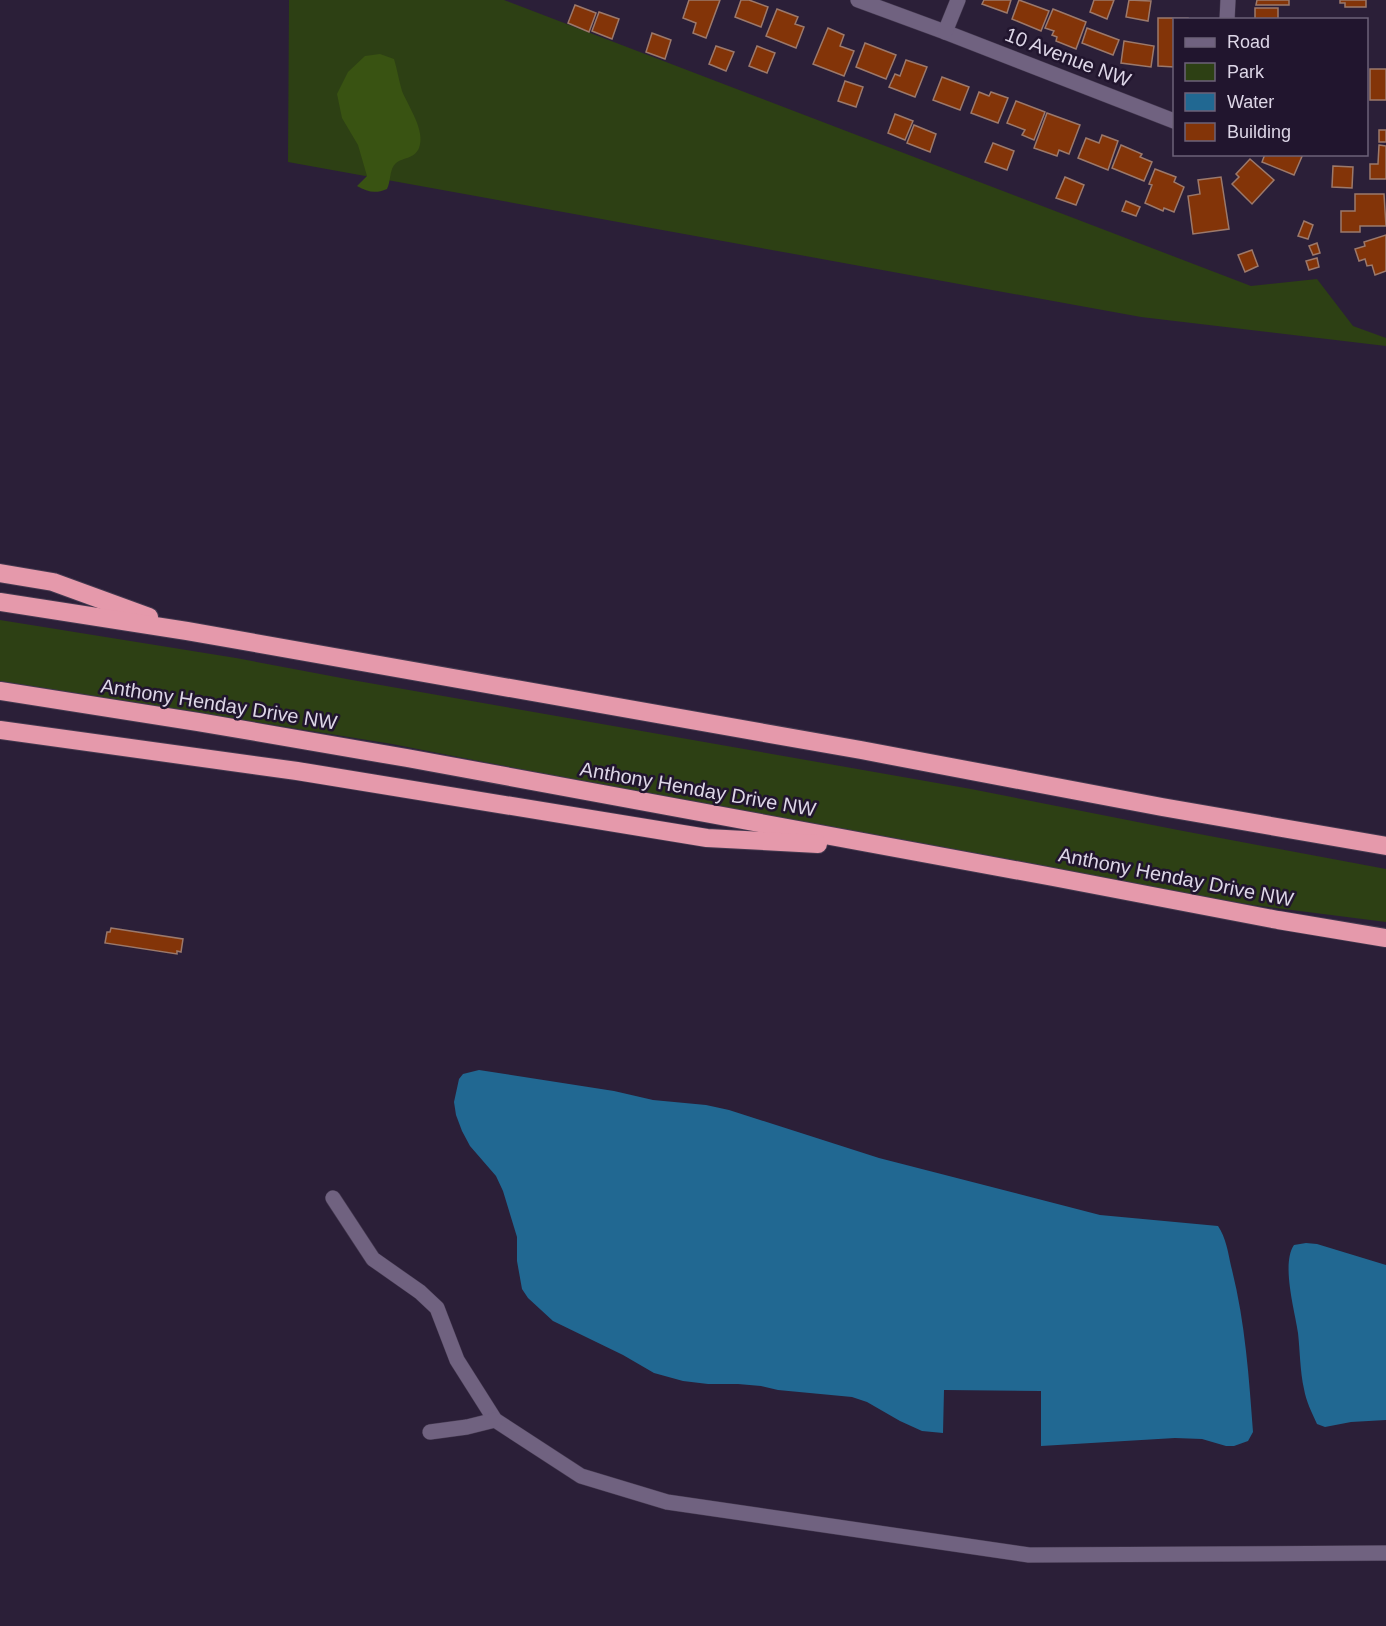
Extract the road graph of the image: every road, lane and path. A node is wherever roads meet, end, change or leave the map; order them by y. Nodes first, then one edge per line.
1 (858, 0) edge
2 (958, 0) edge
3 (1228, 0) edge
4 (1227, 18) edge
5 (945, 32) junction
6 (1173, 121) edge
7 (0, 573) edge
8 (0, 602) edge
9 (187, 631) junction
10 (0, 691) edge
11 (0, 729) edge
12 (1386, 846) edge
13 (892, 848) junction
14 (1386, 938) edge
15 (333, 1198) dead end
16 (495, 1420) junction
17 (430, 1432) dead end
18 (1386, 1553) edge

1 - 5 street, 10 Avenue NW
2 - 5 street
3 - 4 street
5 - 6 street, 10 Avenue NW
7 - 9 highway
8 - 9 highway
9 - 12 highway
10 - 13 highway, Anthony Henday Drive NW
11 - 13 highway
13 - 14 highway, Anthony Henday Drive NW
15 - 16 street
16 - 17 street
16 - 18 street

